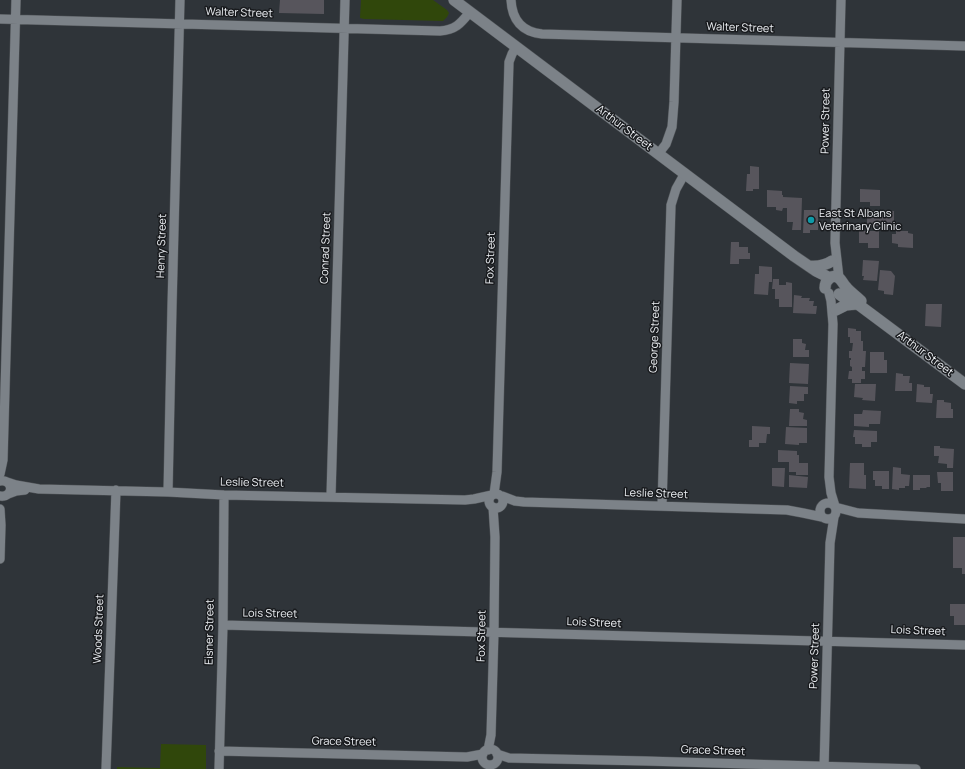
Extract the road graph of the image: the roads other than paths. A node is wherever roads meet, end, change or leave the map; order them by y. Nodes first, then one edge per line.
1 (16, 0) edge
2 (180, 0) edge
3 (345, 0) edge
4 (454, 0) edge
5 (511, 0) edge
6 (677, 0) edge
7 (842, 0) edge
8 (470, 12) junction
9 (0, 19) edge
10 (15, 19) junction
11 (180, 23) junction
12 (344, 29) junction
13 (676, 38) junction
14 (840, 42) junction
15 (516, 46) junction
16 (965, 46) edge
17 (659, 153) junction
18 (685, 173) junction
19 (835, 243) junction
20 (794, 256) junction
21 (832, 261) junction
22 (810, 266) junction
23 (834, 286) junction
24 (857, 304) junction
25 (836, 310) junction
26 (833, 324) junction
27 (884, 324) junction
28 (965, 384) edge
29 (829, 477) junction
30 (3, 479) edge
31 (39, 489) junction
32 (116, 490) junction
33 (168, 492) junction
34 (5, 495) edge
35 (224, 495) junction
36 (497, 495) junction
37 (331, 496) junction
38 (465, 500) junction
39 (524, 502) junction
40 (822, 505) junction
41 (496, 506) junction
42 (662, 506) junction
43 (0, 509) edge
44 (786, 510) junction
45 (834, 512) junction
46 (822, 517) junction
47 (965, 519) edge
48 (1, 525) edge
49 (830, 543) junction
50 (0, 559) edge
51 (223, 625) junction
52 (494, 632) junction
53 (827, 641) junction
54 (965, 645) edge
55 (219, 750) junction
56 (490, 760) edge
57 (824, 768) edge
58 (106, 769) edge
59 (219, 769) edge
60 (916, 769) edge

1 - 10 street
2 - 11 street, Henry Street
3 - 12 street, Conrad Street
4 - 8 street, Arthur Street
5 - 13 street, Walter Street
6 - 13 street
7 - 14 street, Power Street
8 - 12 street, Walter Street
8 - 15 street, Arthur Street
9 - 10 street, Walter Street
10 - 11 street, Walter Street
10 - 30 street
11 - 12 street, Walter Street
11 - 33 street, Henry Street
12 - 37 street, Conrad Street
13 - 14 street, Walter Street
13 - 17 street
14 - 16 street, Walter Street
14 - 19 street, Power Street
15 - 17 street, Arthur Street
15 - 36 street, Fox Street
17 - 18 street, Arthur Street
18 - 20 street, Arthur Street
18 - 42 street, George Street
19 - 21 street, Power Street
19 - 23 street, Power Street
20 - 22 street, Arthur Street
20 - 23 street, Arthur Street
21 - 22 street
21 - 23 street, Power Street
22 - 23 street, Arthur Street
23 - 24 street, Arthur Street
23 - 25 street, Power Street
23 - 26 street, Power Street
23 - 27 street, Arthur Street
24 - 25 street
24 - 27 street, Arthur Street
25 - 26 street, Power Street
26 - 29 street, Power Street
27 - 28 street, Arthur Street
29 - 40 street, Power Street
29 - 45 street, Power Street
30 - 31 street, Leslie Street
30 - 34 street
31 - 32 street, Leslie Street
31 - 34 street, Leslie Street
32 - 33 street, Leslie Street
32 - 58 street, Woods Street
33 - 35 street, Leslie Street
34 - 48 street
35 - 37 street, Leslie Street
35 - 51 street, Eisner Street
36 - 38 street, Leslie Street
36 - 39 street, Leslie Street
36 - 41 street
36 - 41 street
37 - 38 street, Leslie Street
38 - 41 street, Leslie Street
39 - 41 street, Leslie Street
39 - 42 street, Leslie Street
40 - 44 street, Leslie Street
40 - 45 street, Leslie Street
40 - 46 street, Power Street
41 - 52 street, Fox Street
42 - 44 street, Leslie Street
43 - 48 street
44 - 46 street, Leslie Street
45 - 46 street, Leslie Street
45 - 47 street
45 - 49 street, Power Street
46 - 49 street, Power Street
48 - 50 street
49 - 53 street, Power Street
51 - 52 street, Lois Street
51 - 55 street, Eisner Street
52 - 53 street, Lois Street
52 - 56 street, Fox Street
53 - 54 street, Lois Street
53 - 57 street, Power Street
55 - 56 street, Grace Street
55 - 59 street, Eisner Street
56 - 57 street, Grace Street
57 - 60 street, Grace Street

